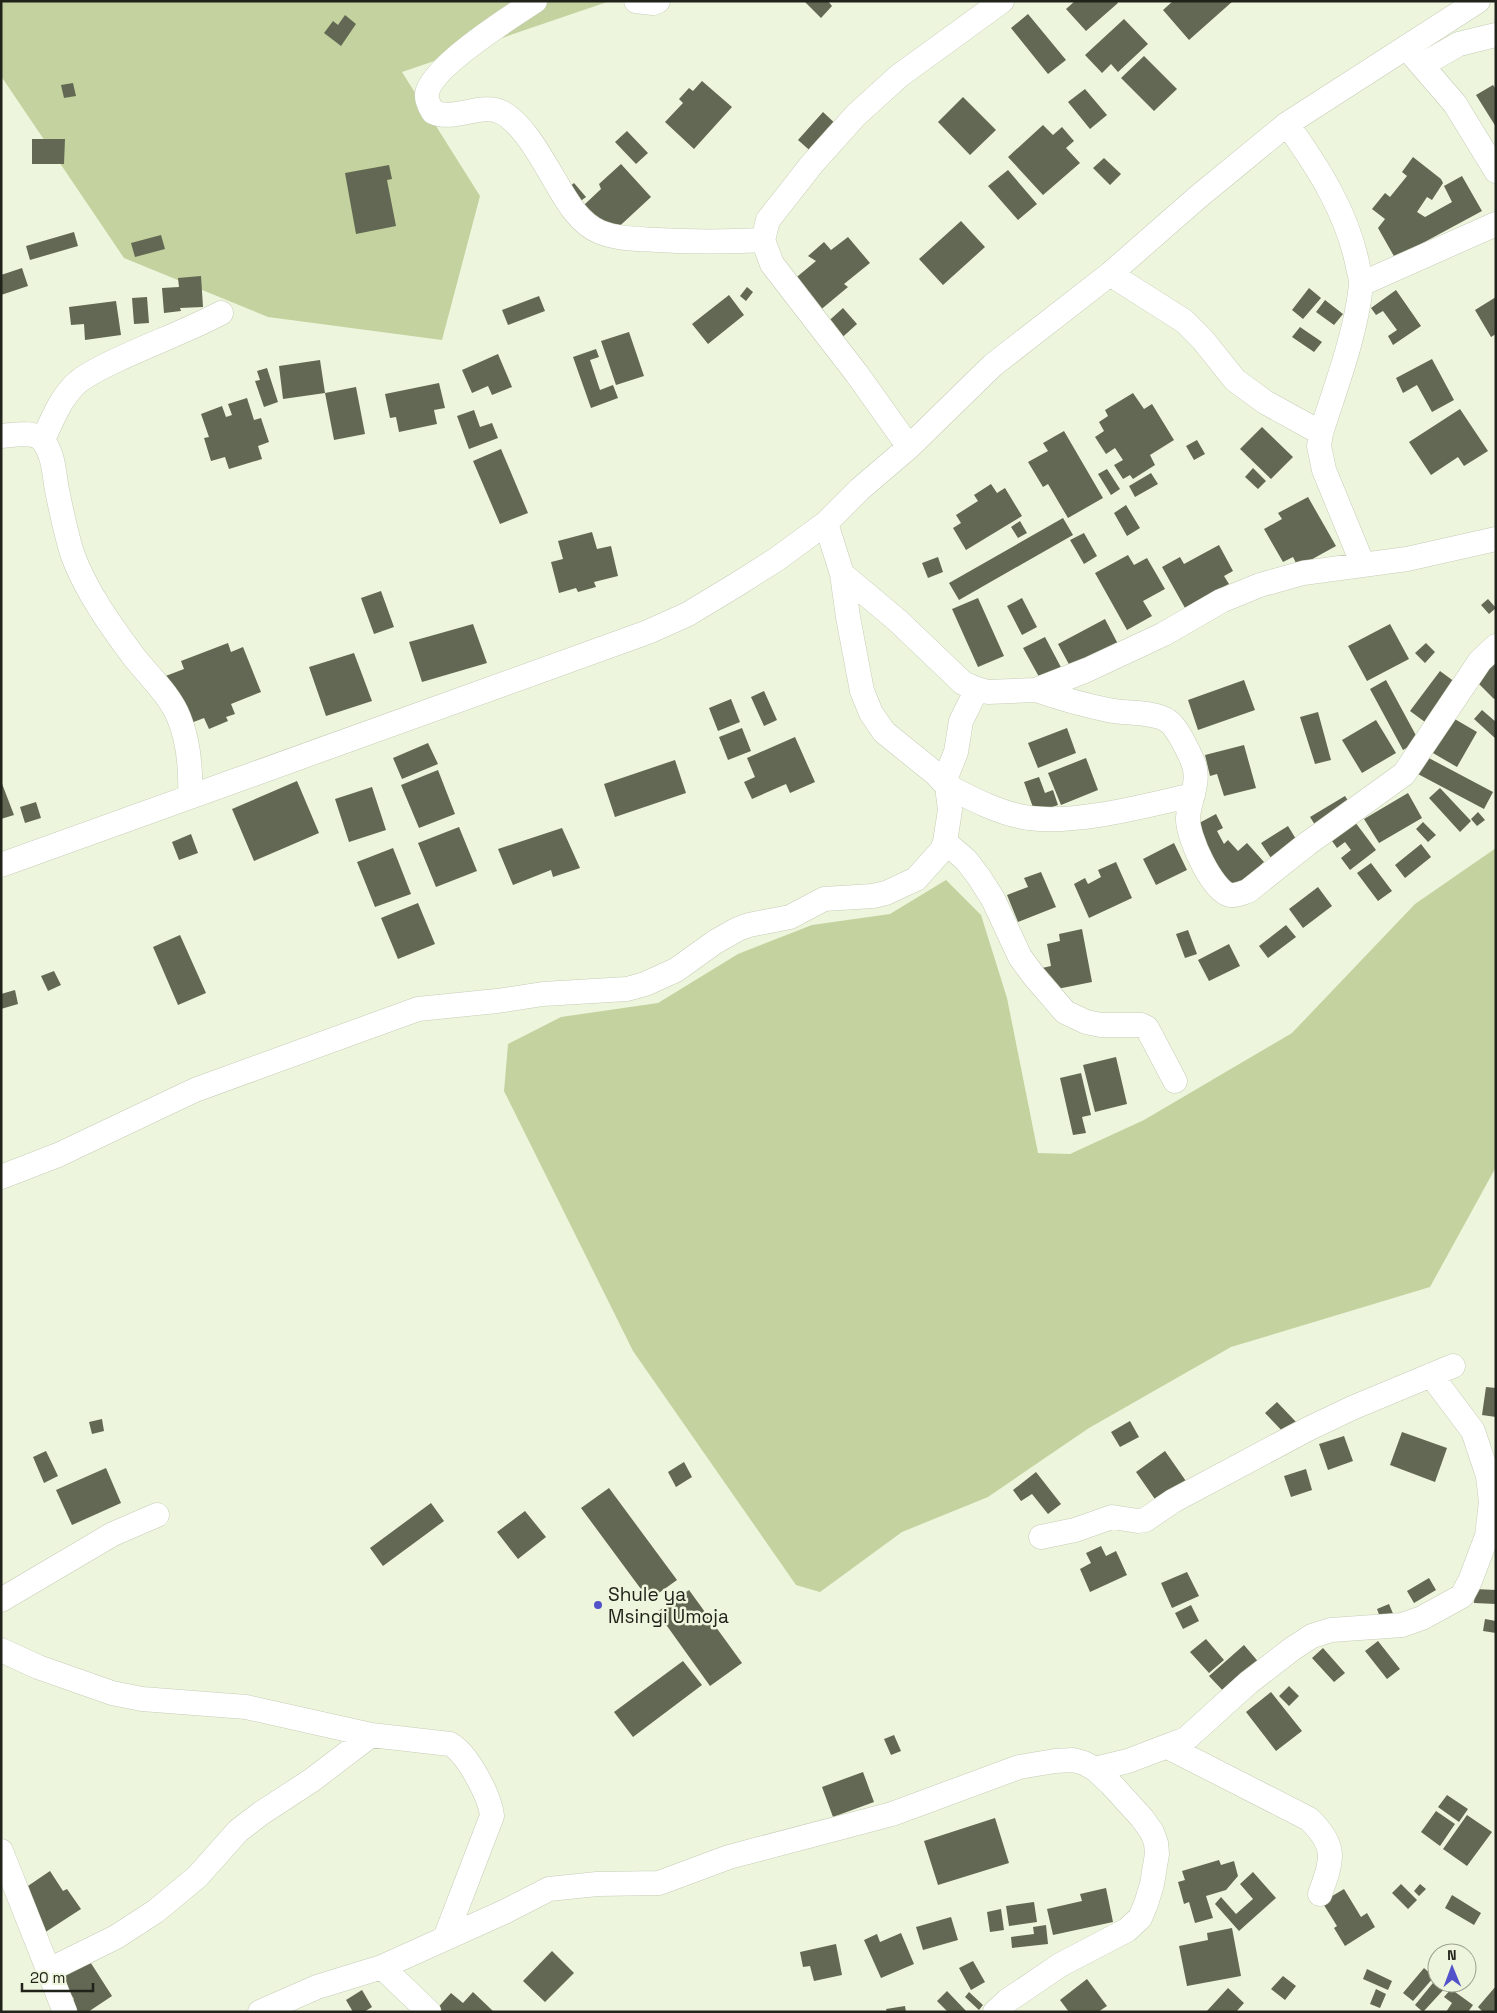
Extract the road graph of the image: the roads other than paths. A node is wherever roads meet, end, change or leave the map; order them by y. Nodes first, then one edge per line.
1 (534, 1) edge
2 (636, 1) edge
3 (658, 1) edge
4 (1002, 1) edge
5 (1478, 1) edge
6 (1496, 35) edge
7 (1406, 47) junction
8 (1422, 65) junction
9 (1287, 124) junction
10 (1496, 171) edge
11 (1496, 224) edge
12 (763, 240) junction
13 (1110, 274) junction
14 (1361, 284) junction
15 (222, 313) dead end
16 (1321, 433) junction
17 (1, 436) edge
18 (43, 440) junction
19 (909, 447) junction
20 (826, 523) junction
21 (1496, 539) edge
22 (1363, 565) junction
23 (842, 574) junction
24 (1496, 646) edge
25 (977, 690) junction
26 (1036, 690) junction
27 (945, 784) junction
28 (1193, 794) junction
29 (190, 797) junction
30 (945, 842) junction
31 (1, 864) edge
32 (1175, 1081) dead end
33 (1, 1177) edge
34 (1453, 1366) dead end
35 (1431, 1375) junction
36 (157, 1515) dead end
37 (1041, 1537) dead end
38 (1, 1600) edge
39 (1, 1650) edge
40 (371, 1735) junction
41 (1168, 1747) junction
42 (1095, 1769) junction
43 (1, 1851) edge
44 (1320, 1894) dead end
45 (445, 1938) junction
46 (382, 1967) junction
47 (49, 1970) junction
48 (65, 2012) edge
49 (260, 2012) edge
50 (429, 2012) edge
51 (995, 2012) edge

1 - 12 street
2 - 3 street
4 - 12 street
5 - 7 street
6 - 8 street
7 - 8 street
7 - 9 street
8 - 10 street
9 - 13 street
9 - 14 street
11 - 14 street
12 - 19 street
13 - 16 street
13 - 19 street
14 - 16 street
15 - 18 street
16 - 22 street
17 - 18 street
18 - 29 street
19 - 20 street
20 - 23 street
20 - 29 street
21 - 22 street
22 - 26 street
23 - 25 street
23 - 27 street
24 - 28 street
25 - 26 street
25 - 27 street
26 - 28 street
27 - 28 street
27 - 30 street
29 - 31 street
30 - 32 street
30 - 33 street
34 - 35 street
35 - 37 street
35 - 41 street
36 - 38 street
39 - 40 street
40 - 45 street
40 - 47 street
41 - 42 street
41 - 44 street
42 - 45 street
42 - 51 street
43 - 47 street
45 - 46 street
46 - 49 street
46 - 50 street
47 - 48 street

